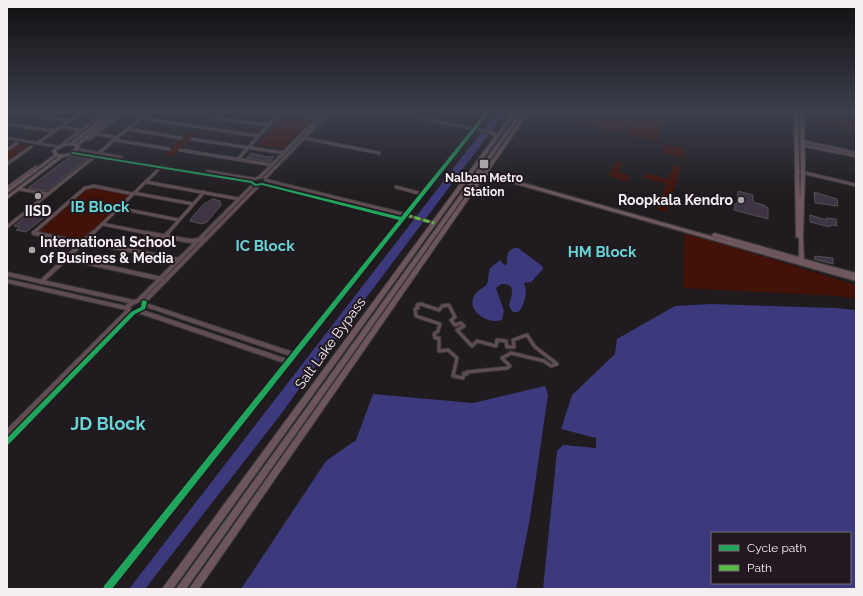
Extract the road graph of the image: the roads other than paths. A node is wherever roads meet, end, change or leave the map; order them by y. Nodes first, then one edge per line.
1 (12, 141) edge
2 (22, 141) edge
3 (41, 141) edge
4 (67, 141) edge
5 (75, 141) edge
6 (86, 141) edge
7 (113, 141) edge
8 (119, 141) edge
9 (203, 141) edge
10 (254, 141) edge
11 (299, 141) edge
12 (300, 141) edge
13 (326, 141) edge
14 (466, 141) edge
15 (495, 141) edge
16 (503, 141) edge
17 (504, 141) edge
18 (797, 141) edge
19 (17, 143) junction
20 (38, 143) junction
21 (64, 143) dead end
22 (802, 143) joint
23 (71, 144) junction
24 (500, 146) junction
25 (31, 147) dead end
26 (248, 148) junction
27 (57, 149) junction
28 (76, 149) junction
29 (169, 149) dead end
30 (7, 150) edge
31 (180, 150) dead end
32 (797, 152) junction
33 (284, 153) junction
34 (379, 153) dead end
35 (803, 154) junction
36 (97, 155) junction
37 (856, 155) edge
38 (62, 156) junction
39 (238, 160) junction
40 (144, 162) junction
41 (7, 164) edge
42 (272, 165) junction
43 (162, 166) junction
44 (36, 167) dead end
45 (178, 168) junction
46 (797, 171) junction
47 (482, 172) junction
48 (803, 173) junction
49 (259, 181) junction
50 (146, 182) junction
51 (856, 185) edge
52 (396, 186) dead end
53 (7, 188) edge
54 (19, 189) junction
55 (7, 192) edge
56 (204, 192) junction
57 (48, 194) junction
58 (134, 194) junction
59 (422, 194) junction
60 (7, 198) edge
61 (239, 199) junction
62 (193, 204) junction
63 (118, 208) junction
64 (404, 217) junction
65 (179, 220) junction
66 (7, 221) edge
67 (13, 222) junction
68 (102, 224) junction
69 (440, 226) junction
70 (7, 227) edge
71 (164, 237) junction
72 (206, 239) junction
73 (197, 240) junction
74 (82, 242) junction
75 (66, 258) junction
76 (179, 260) junction
77 (800, 261) junction
78 (7, 274) edge
79 (856, 275) edge
80 (160, 278) junction
81 (856, 279) edge
82 (166, 280) junction
83 (7, 281) edge
84 (41, 282) junction
85 (60, 286) junction
86 (54, 291) junction
87 (118, 298) junction
88 (140, 302) junction
89 (113, 304) junction
90 (442, 306) joint
91 (132, 311) junction
92 (187, 320) junction
93 (182, 325) junction
94 (242, 338) junction
95 (237, 344) junction
96 (294, 355) junction
97 (289, 362) junction
98 (7, 433) edge
99 (7, 442) edge
100 (107, 589) edge
101 (167, 589) edge
102 (181, 589) edge
103 (194, 589) edge

1 - 19 street
2 - 20 street
3 - 20 street
4 - 21 street
5 - 23 main road
6 - 28 main road
7 - 36 street
8 - 29 street
9 - 26 street
10 - 26 street
11 - 33 street
12 - 49 street
13 - 34 street
14 - 59 street
15 - 69 main road, Salt Lake Bypass
16 - 24 main road, Salt Lake Bypass
17 - 24 main road, Salt Lake Bypass
18 - 32 main road
19 - 27 street
19 - 30 street
20 - 27 street
22 - 35 main road
22 - 37 street
23 - 27 main road
23 - 28 main road
24 - 47 main road, Salt Lake Bypass
25 - 41 street
26 - 33 street
26 - 39 street
27 - 38 main road
27 - 55 main road
28 - 36 street
28 - 38 main road
31 - 39 street
32 - 35 main road
32 - 46 main road
33 - 42 street
35 - 48 main road
36 - 40 street
36 - 57 street
38 - 54 main road
39 - 42 street
40 - 43 street
40 - 45 street
42 - 49 street
43 - 45 street
43 - 50 street
44 - 53 street
45 - 49 street
46 - 48 street
46 - 77 main road
47 - 69 main road, Salt Lake Bypass
47 - 77 main road
48 - 51 street
48 - 77 main road
49 - 61 street
49 - 64 street
49 - 72 street
50 - 56 street
50 - 58 street
52 - 59 street
54 - 57 street
54 - 60 main road
56 - 61 street
56 - 62 street
57 - 67 street
58 - 62 street
58 - 63 street
58 - 74 street
59 - 64 street
61 - 73 street
62 - 65 street
63 - 65 street
63 - 68 street
64 - 69 street
64 - 96 street
65 - 71 street
66 - 67 street
67 - 70 street
68 - 71 street
68 - 74 street
69 - 101 main road, Salt Lake Bypass
69 - 102 main road, Salt Lake Bypass
69 - 103 main road, Salt Lake Bypass
71 - 73 street
72 - 73 street
72 - 82 street
73 - 76 street
74 - 75 street
74 - 76 street
75 - 80 street
75 - 84 street
76 - 80 street
77 - 79 main road
77 - 81 main road
78 - 84 street
80 - 82 street
80 - 88 street
82 - 88 street
83 - 86 street
84 - 85 street
85 - 86 street
85 - 87 street
86 - 89 street
87 - 88 street
87 - 89 street
88 - 91 street
88 - 91 street
88 - 92 street
89 - 91 street
90 - 90 street
91 - 93 street
91 - 98 street
91 - 99 street
92 - 93 street
92 - 94 street
93 - 95 street
94 - 95 street
94 - 96 street
95 - 97 street
96 - 97 street
97 - 100 street

